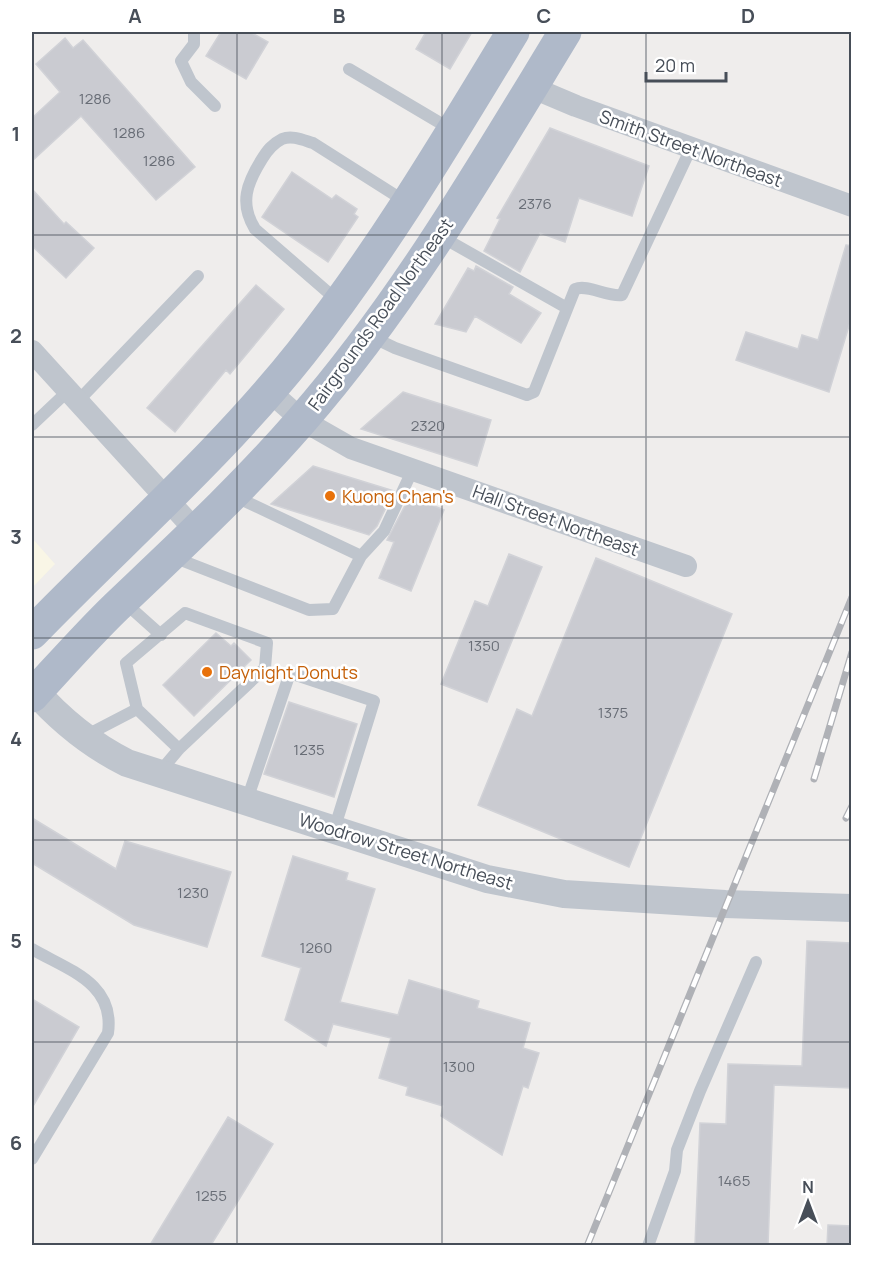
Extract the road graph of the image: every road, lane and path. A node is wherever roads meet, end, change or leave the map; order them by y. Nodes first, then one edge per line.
1 (194, 32) edge
2 (513, 32) edge
3 (565, 32) edge
4 (349, 69) dead end
5 (531, 87) junction
6 (215, 106) dead end
7 (453, 130) junction
8 (691, 148) junction
9 (407, 203) junction
10 (852, 206) edge
11 (439, 235) junction
12 (198, 276) dead end
13 (339, 302) junction
14 (567, 308) junction
15 (369, 336) junction
16 (32, 351) edge
17 (268, 390) junction
18 (73, 396) junction
19 (302, 420) junction
20 (32, 425) edge
21 (413, 469) junction
22 (232, 495) junction
23 (168, 498) junction
24 (196, 531) junction
25 (172, 556) junction
26 (361, 556) junction
27 (686, 566) dead end
28 (123, 601) junction
29 (32, 633) edge
30 (160, 634) junction
31 (33, 692) edge
32 (137, 709) junction
33 (82, 737) junction
34 (179, 749) junction
35 (158, 775) junction
36 (246, 803) junction
37 (334, 830) junction
38 (852, 908) edge
39 (32, 949) edge
40 (756, 962) dead end
41 (32, 1160) edge
42 (648, 1245) edge

1 - 6 lane
2 - 7 main road
3 - 5 main road, Fairgrounds Road Northeast
4 - 7 lane
5 - 8 street, Smith Street Northeast
5 - 11 main road, Fairgrounds Road Northeast
7 - 9 main road
8 - 10 street, Smith Street Northeast
8 - 14 lane
9 - 13 main road
9 - 13 lane
11 - 14 lane
11 - 15 main road, Fairgrounds Road Northeast
12 - 18 lane
13 - 17 main road
14 - 15 lane
15 - 19 main road, Fairgrounds Road Northeast
16 - 18 street
17 - 19 street, Hall Street Northeast
17 - 23 main road
18 - 20 lane
18 - 23 street
19 - 21 street, Hall Street Northeast
19 - 22 main road, Fairgrounds Road Northeast
21 - 26 lane
21 - 27 street, Hall Street Northeast
22 - 24 main road, Fairgrounds Road Northeast
22 - 26 lane
23 - 24 street
23 - 29 main road
24 - 25 main road, Fairgrounds Road Northeast
25 - 26 lane
25 - 28 main road, Fairgrounds Road Northeast
28 - 30 lane
28 - 31 main road, Fairgrounds Road Northeast
30 - 32 lane
30 - 34 lane
31 - 33 street, Woodrow Street Northeast
32 - 33 lane
32 - 34 lane
33 - 35 street, Woodrow Street Northeast
34 - 35 lane
35 - 36 street, Woodrow Street Northeast
36 - 37 street, Woodrow Street Northeast
36 - 37 lane
37 - 38 street, Woodrow Street Northeast
39 - 41 lane
40 - 42 lane

